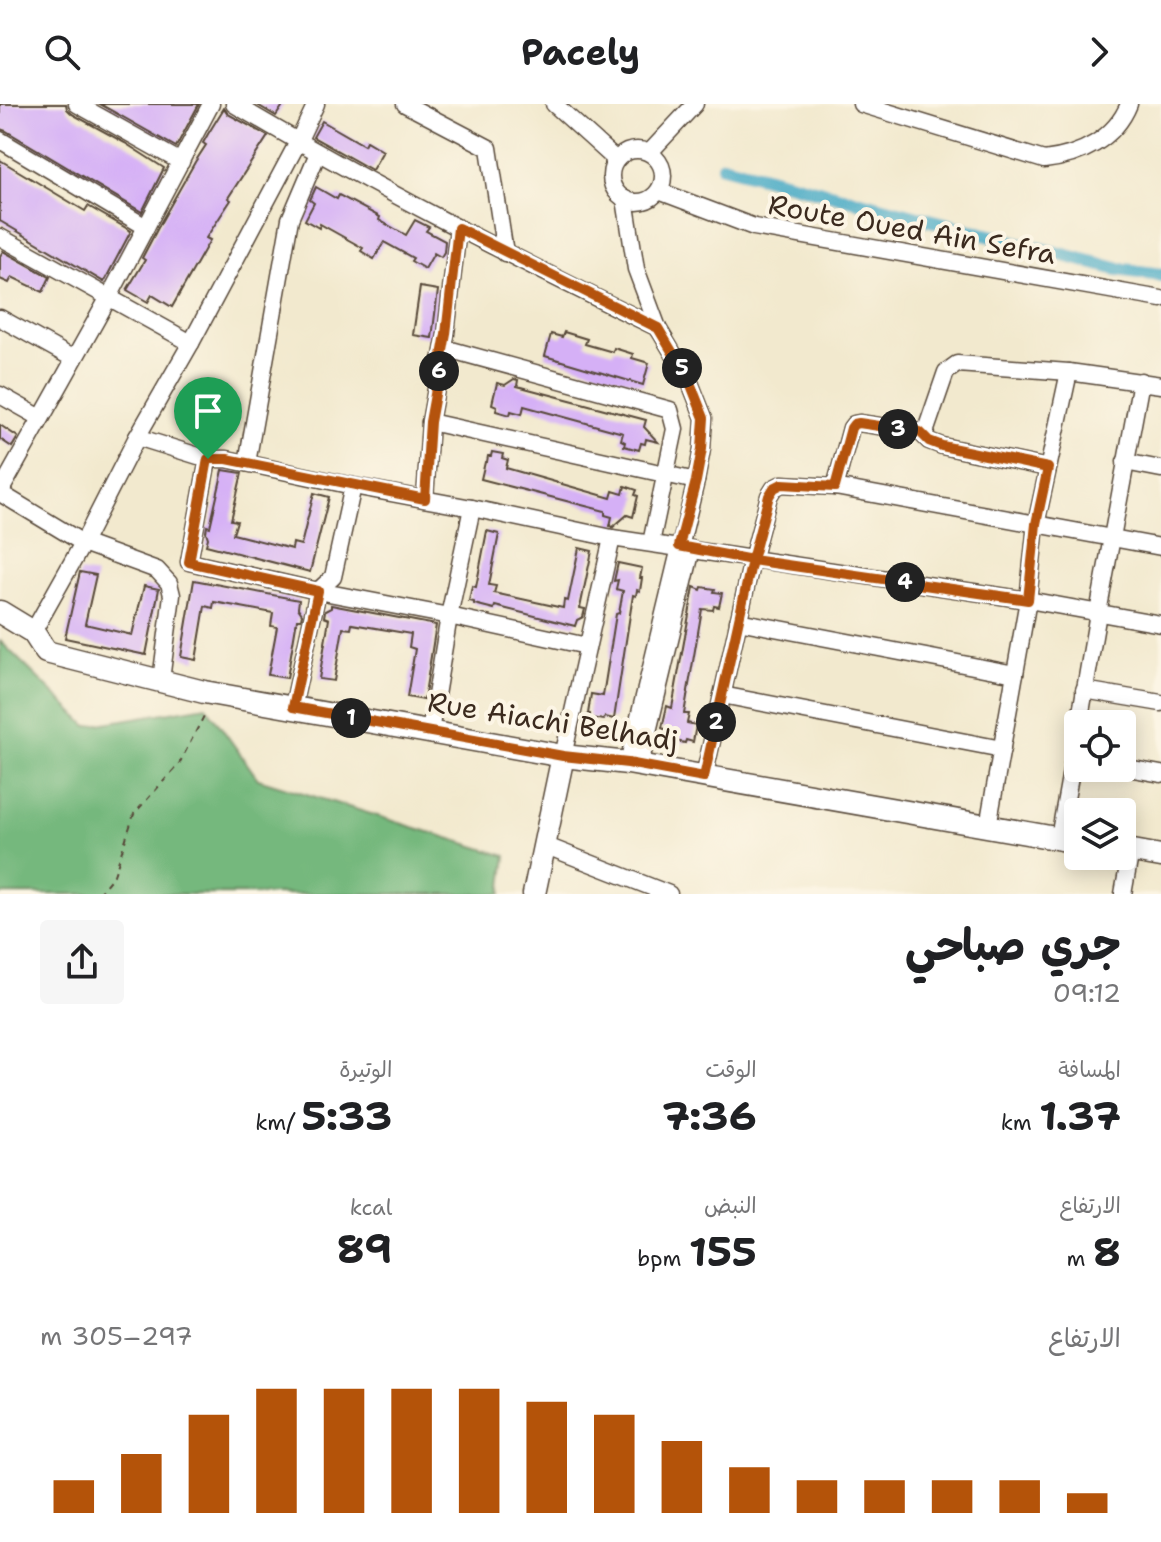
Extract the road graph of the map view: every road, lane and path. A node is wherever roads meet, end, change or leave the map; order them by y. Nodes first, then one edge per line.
1 (77, 104) edge
2 (211, 104) edge
3 (234, 104) edge
4 (316, 104) edge
5 (405, 104) edge
6 (554, 104) edge
7 (695, 104) edge
8 (861, 104) edge
9 (1129, 104) edge
10 (0, 140) edge
11 (298, 142) junction
12 (650, 152) junction
13 (318, 153) junction
14 (616, 160) junction
15 (181, 162) junction
16 (659, 191) junction
17 (625, 199) junction
18 (146, 227) junction
19 (458, 228) junction
20 (0, 237) edge
21 (505, 253) junction
22 (109, 297) junction
23 (1161, 299) edge
24 (0, 318) edge
25 (658, 328) junction
26 (191, 343) junction
27 (444, 348) junction
28 (74, 359) junction
29 (1069, 372) junction
30 (1141, 381) junction
31 (1161, 385) edge
32 (0, 395) edge
33 (41, 418) junction
34 (430, 422) junction
35 (920, 432) junction
36 (137, 437) junction
37 (208, 459) junction
38 (1125, 462) junction
39 (247, 463) junction
40 (1048, 468) junction
41 (1161, 469) edge
42 (666, 474) junction
43 (696, 481) junction
44 (353, 486) junction
45 (835, 487) junction
46 (0, 492) edge
47 (425, 499) junction
48 (472, 508) junction
49 (1036, 524) junction
50 (612, 538) junction
51 (1111, 538) junction
52 (83, 543) junction
53 (651, 543) junction
54 (1161, 547) edge
55 (685, 548) junction
56 (752, 560) junction
57 (318, 591) junction
58 (1028, 600) junction
59 (0, 612) edge
60 (1098, 613) junction
61 (449, 616) junction
62 (738, 621) junction
63 (1161, 624) edge
64 (33, 632) junction
65 (587, 646) junction
66 (1015, 674) junction
67 (161, 680) junction
68 (1084, 690) junction
69 (215, 694) junction
70 (722, 695) junction
71 (1161, 703) edge
72 (293, 707) junction
73 (1081, 710) edge
74 (430, 732) junction
75 (1002, 749) junction
76 (563, 756) junction
77 (634, 764) junction
78 (1136, 770) edge
79 (1161, 774) edge
80 (704, 777) junction
81 (988, 826) junction
82 (1064, 839) edge
83 (544, 845) junction
84 (1136, 852) edge
85 (1161, 856) edge
86 (1125, 870) edge
87 (98, 894) edge
88 (534, 894) edge
89 (669, 894) edge
90 (1123, 894) edge

1 - 15 street
2 - 15 street
3 - 11 street
4 - 11 street
5 - 21 street
6 - 14 street
7 - 12 street
8 - 9 street
10 - 18 street
11 - 13 street
11 - 26 street
12 - 14 street
12 - 16 street
13 - 19 street
13 - 39 street
14 - 17 street
15 - 18 street
16 - 17 street
16 - 23 street, Route Oued Ain Sefra
17 - 25 street
18 - 22 street
19 - 21 street
19 - 27 street
20 - 22 street
21 - 25 street
22 - 26 street
22 - 28 street
24 - 28 street
25 - 43 street
26 - 36 street
27 - 34 street
27 - 42 street
28 - 33 street
29 - 30 street
29 - 35 street
29 - 40 street
30 - 31 street
30 - 38 street
32 - 33 street
33 - 46 street
34 - 42 street
34 - 47 street
35 - 40 street
35 - 45 street
36 - 37 street
36 - 52 street
37 - 39 street
37 - 57 street
38 - 41 street
38 - 51 street
39 - 44 street
40 - 49 street
42 - 43 street
42 - 53 street
43 - 55 street
44 - 47 street
44 - 57 street
45 - 49 street
45 - 56 street
46 - 52 street
47 - 48 street
48 - 50 street
48 - 61 street
49 - 51 street
49 - 58 street
50 - 53 street
50 - 65 street
51 - 54 street
51 - 60 street
52 - 64 street
52 - 67 street
53 - 55 street
55 - 56 street
55 - 77 street
56 - 58 street
56 - 62 street
57 - 61 street
57 - 72 street
58 - 60 street
58 - 66 street
59 - 64 street, Rue Aiachi Belhadj
60 - 63 street
60 - 68 street
61 - 65 street
61 - 74 street
62 - 66 street
62 - 70 street
64 - 67 street, Rue Aiachi Belhadj
65 - 76 street
66 - 75 street
67 - 69 street, Rue Aiachi Belhadj
68 - 71 street
68 - 73 street
69 - 72 street, Rue Aiachi Belhadj
69 - 87 path
70 - 75 street
70 - 80 street
72 - 74 street, Rue Aiachi Belhadj
74 - 76 street, Rue Aiachi Belhadj
75 - 81 street
76 - 77 street, Rue Aiachi Belhadj
76 - 83 street
77 - 80 street, Rue Aiachi Belhadj
78 - 79 street
80 - 81 street, Rue Aiachi Belhadj
81 - 82 street, Rue Aiachi Belhadj
83 - 88 street
83 - 89 street
84 - 85 street
86 - 90 street

